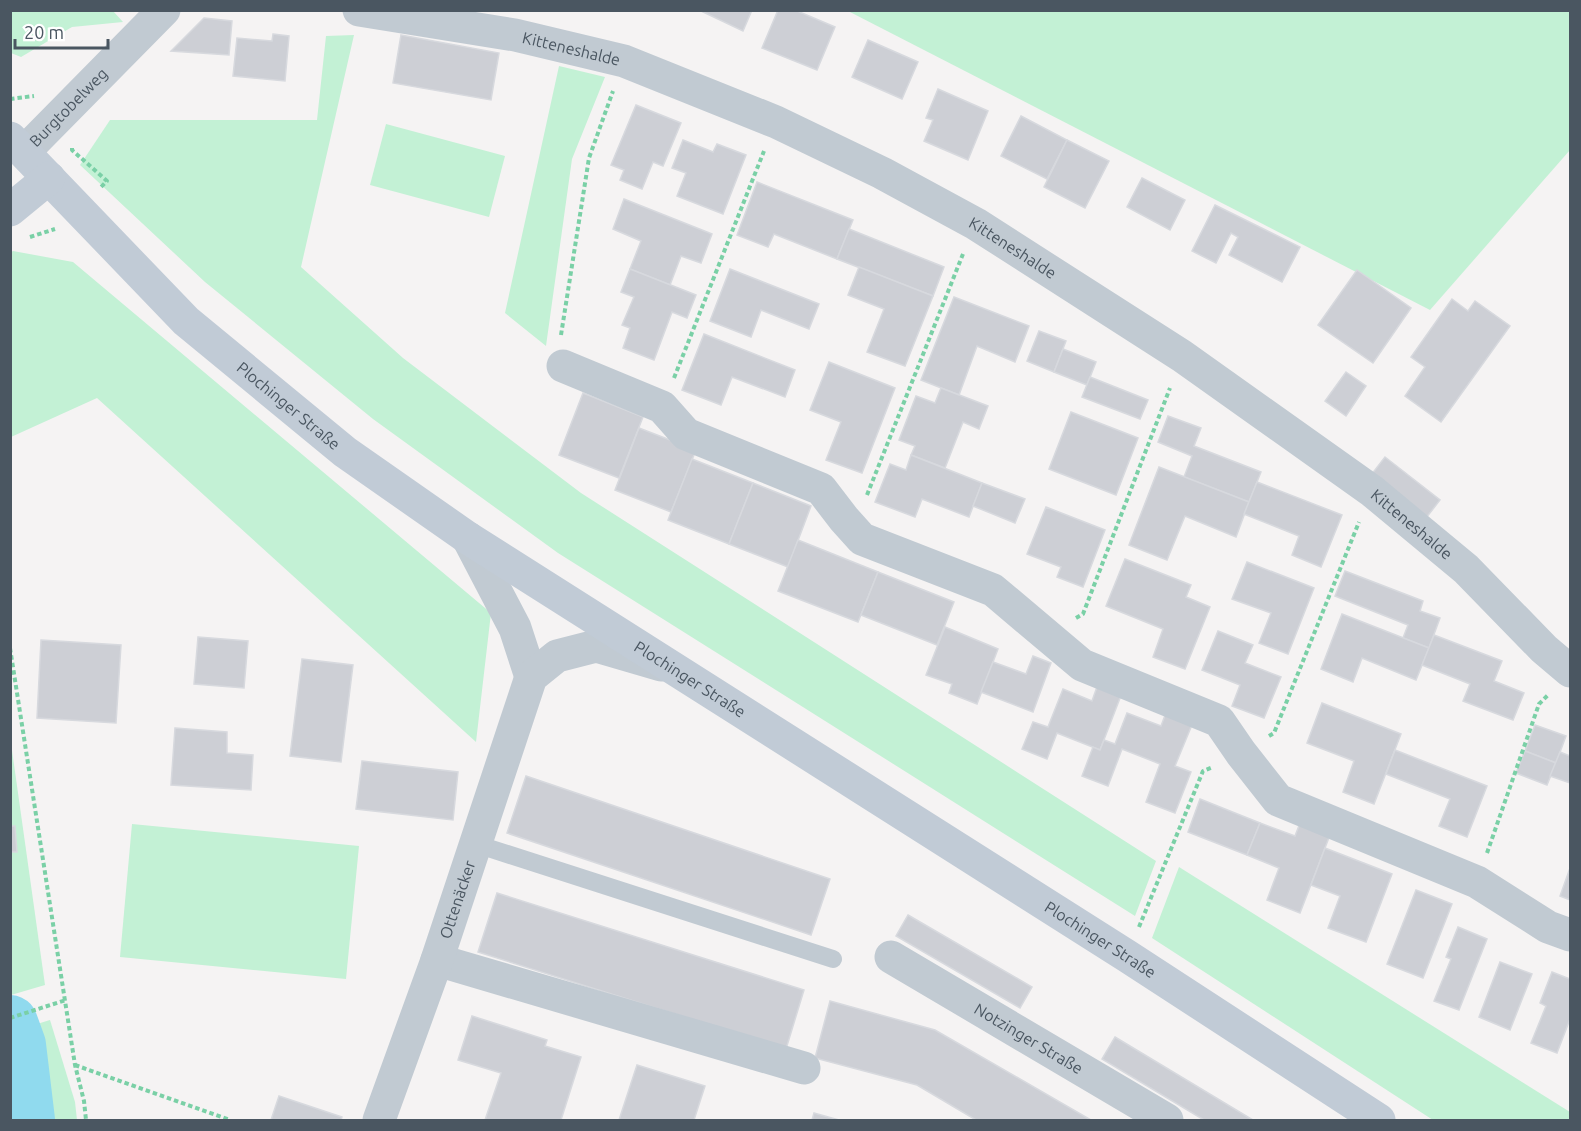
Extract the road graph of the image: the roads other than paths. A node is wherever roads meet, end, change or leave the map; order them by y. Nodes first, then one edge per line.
1 (358, 10) edge
2 (163, 11) edge
3 (17, 145) edge
4 (49, 178) junction
5 (10, 210) edge
6 (563, 366) road end
7 (468, 538) junction
8 (677, 670) junction
9 (531, 677) junction
10 (1563, 679) edge
11 (476, 844) junction
12 (1570, 935) edge
13 (891, 957) dead end
14 (437, 960) junction
15 (833, 960) dead end
16 (804, 1068) dead end
17 (379, 1120) edge
18 (1167, 1120) edge
19 (1379, 1120) edge

1 - 10 street, Kitteneshalde
2 - 3 street, Burgtobelweg
3 - 4 main road, Plochinger Straße
4 - 5 main road
4 - 7 main road, Plochinger Straße
6 - 12 street
7 - 8 main road, Plochinger Straße
7 - 9 street
8 - 9 street
8 - 19 main road, Plochinger Straße
9 - 11 street, Ottenäcker
11 - 14 street, Ottenäcker
11 - 15 lane
13 - 18 street, Notzinger Straße
14 - 16 street
14 - 17 street, Ottenäcker

